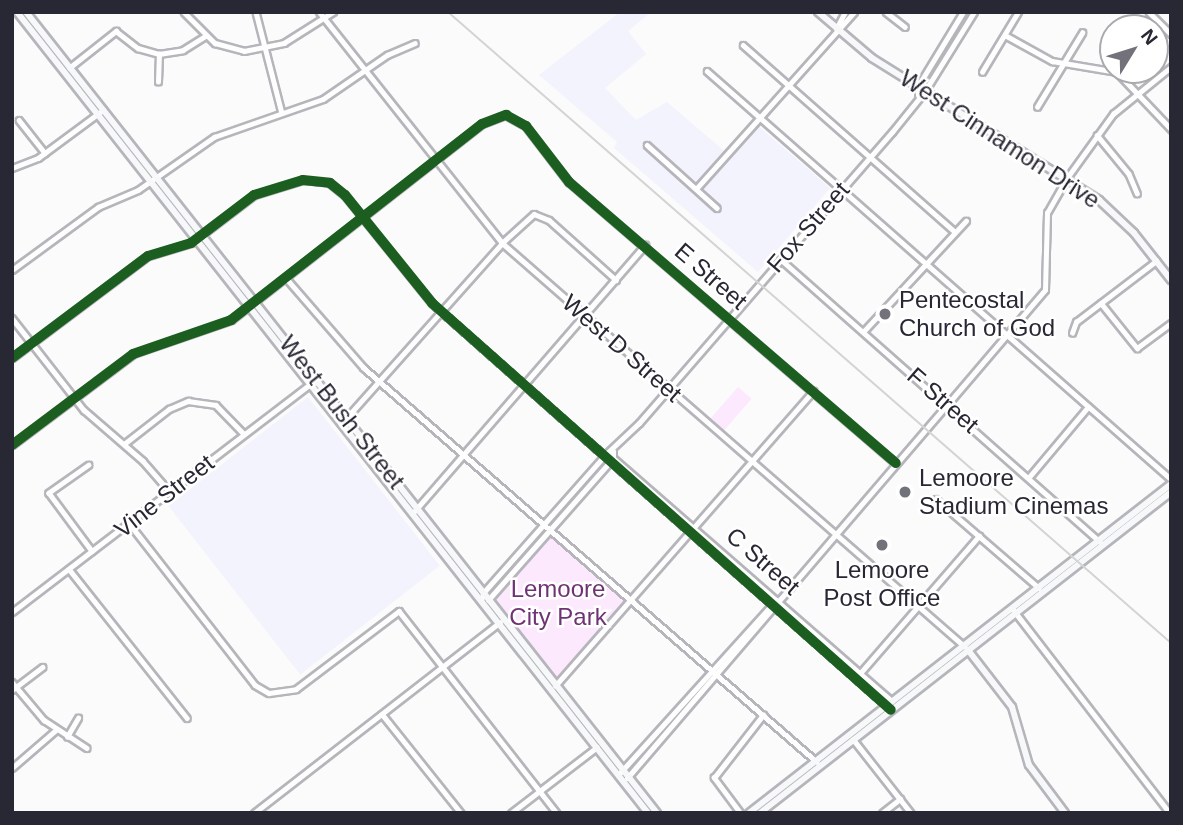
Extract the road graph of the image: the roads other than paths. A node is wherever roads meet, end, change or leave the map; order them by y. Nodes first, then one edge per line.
1 (17, 12) edge
2 (26, 12) edge
3 (184, 12) edge
4 (256, 12) edge
5 (319, 12) edge
6 (333, 12) edge
7 (818, 12) edge
8 (845, 12) edge
9 (854, 12) edge
10 (886, 12) edge
11 (963, 12) edge
12 (974, 12) edge
13 (1018, 12) edge
14 (1149, 12) edge
15 (324, 19) junction
16 (905, 27) dead end
17 (835, 29) junction
18 (1082, 33) dead end
19 (1171, 34) edge
20 (1005, 35) junction
21 (205, 36) junction
22 (415, 43) dead end
23 (743, 45) dead end
24 (266, 48) junction
25 (159, 54) junction
26 (1062, 63) junction
27 (1171, 67) edge
28 (66, 69) junction
29 (365, 71) junction
30 (707, 71) dead end
31 (982, 72) dead end
32 (158, 82) dead end
33 (786, 83) junction
34 (918, 86) junction
35 (925, 91) junction
36 (1139, 91) junction
37 (918, 95) junction
38 (1037, 107) dead end
39 (100, 113) junction
40 (282, 113) junction
41 (758, 116) junction
42 (19, 120) dead end
43 (1171, 129) edge
44 (1097, 135) junction
45 (647, 145) dead end
46 (45, 153) junction
47 (870, 156) junction
48 (434, 161) junction
49 (12, 168) edge
50 (1067, 178) junction
51 (153, 180) junction
52 (696, 189) junction
53 (840, 190) junction
54 (1138, 193) dead end
55 (717, 208) dead end
56 (362, 218) junction
57 (966, 221) dead end
58 (953, 230) junction
59 (200, 237) junction
60 (502, 243) junction
61 (645, 245) junction
62 (780, 259) junction
63 (1156, 261) junction
64 (923, 264) junction
65 (12, 270) edge
66 (286, 278) junction
67 (1171, 279) edge
68 (616, 280) junction
69 (1101, 303) junction
70 (252, 304) junction
71 (442, 311) junction
72 (585, 315) junction
73 (12, 318) edge
74 (729, 320) junction
75 (1171, 323) edge
76 (864, 331) junction
77 (1072, 333) dead end
78 (1008, 336) junction
79 (32, 343) junction
80 (12, 358) edge
81 (380, 381) junction
82 (313, 382) junction
83 (525, 385) junction
84 (669, 389) junction
85 (813, 391) junction
86 (73, 398) junction
87 (947, 405) junction
88 (1088, 407) junction
89 (344, 421) junction
90 (244, 434) junction
91 (12, 444) edge
92 (124, 444) junction
93 (465, 456) junction
94 (607, 456) junction
95 (752, 462) junction
96 (896, 463) junction
97 (89, 465) dead end
98 (1030, 477) junction
99 (1171, 481) edge
100 (169, 491) junction
101 (1171, 492) edge
102 (936, 499) dead end
103 (414, 511) junction
104 (129, 523) junction
105 (546, 523) junction
106 (552, 528) junction
107 (692, 531) junction
108 (835, 535) junction
109 (979, 536) junction
110 (1101, 542) junction
111 (92, 551) junction
112 (69, 569) junction
113 (1040, 589) junction
114 (484, 598) junction
115 (631, 599) junction
116 (774, 603) junction
117 (919, 606) junction
118 (1014, 611) junction
119 (12, 612) edge
120 (501, 621) junction
121 (966, 648) junction
122 (42, 667) dead end
123 (442, 667) junction
124 (710, 670) junction
125 (718, 676) junction
126 (858, 676) junction
127 (13, 686) edge
128 (554, 687) junction
129 (891, 706) junction
130 (382, 714) junction
131 (763, 715) junction
132 (78, 718) dead end
133 (187, 718) dead end
134 (57, 730) junction
135 (67, 737) junction
136 (851, 737) junction
137 (599, 745) junction
138 (87, 748) dead end
139 (818, 763) junction
140 (12, 768) edge
141 (620, 772) junction
142 (626, 779) junction
143 (540, 790) junction
144 (900, 799) junction
145 (261, 807) junction
146 (254, 813) edge
147 (265, 813) edge
148 (461, 813) edge
149 (511, 813) edge
150 (557, 813) edge
151 (648, 813) edge
152 (657, 813) edge
153 (740, 813) edge
154 (749, 813) edge
155 (760, 813) edge
156 (882, 813) edge
157 (911, 813) edge
158 (1065, 813) edge
159 (1170, 813) edge

1 - 28 main road, West Bush Street
2 - 28 main road, West Bush Street
3 - 21 street
4 - 24 street
5 - 15 street, West D Street
6 - 15 street
7 - 17 main road, West Cinnamon Drive
8 - 17 street
9 - 17 street
10 - 16 street
11 - 34 street
12 - 35 street, Fox Street
13 - 20 street
14 - 19 street
15 - 24 street
15 - 29 street, West D Street
17 - 33 street
17 - 34 main road, West Cinnamon Drive
18 - 26 street
20 - 26 street
20 - 31 street
21 - 24 street
21 - 25 street
22 - 29 street
23 - 33 street
24 - 40 street
25 - 28 street
25 - 32 street
26 - 36 street
26 - 38 street
27 - 36 street
28 - 39 main road, West Bush Street
29 - 40 street
29 - 48 street, West D Street
30 - 41 street
33 - 41 street
33 - 47 street
34 - 35 main road, West Cinnamon Drive
34 - 37 street
35 - 37 street, Fox Street
35 - 50 main road, West Cinnamon Drive
36 - 43 street
36 - 44 street
37 - 47 street, Fox Street
39 - 46 street
39 - 51 main road, West Bush Street
40 - 51 street
41 - 52 street
41 - 53 street
42 - 46 street
44 - 50 street
44 - 54 street
45 - 52 street
46 - 49 street
47 - 53 street, Fox Street
47 - 58 street
48 - 56 street
48 - 60 street, West D Street
48 - 61 street, E Street
50 - 63 main road, West Cinnamon Drive
50 - 78 street
51 - 59 main road, West Bush Street
51 - 65 street
52 - 55 street
53 - 62 street, Fox Street
53 - 64 street
56 - 59 street, C Street
56 - 66 street
56 - 71 street, C Street
57 - 58 street
58 - 64 street
59 - 70 main road, West Bush Street
59 - 79 street, C Street
60 - 68 street
60 - 71 street
60 - 72 street, West D Street
61 - 68 street
61 - 74 street, E Street
62 - 74 street, Fox Street
62 - 76 street, F Street
63 - 67 main road, West Cinnamon Drive
63 - 69 street
64 - 76 street
64 - 78 street
66 - 70 street
66 - 81 street
68 - 72 street
69 - 75 street
69 - 77 street
70 - 82 main road, West Bush Street
70 - 86 street
71 - 81 street
71 - 83 street, C Street
72 - 83 street
72 - 84 street, West D Street
73 - 79 street
74 - 84 street, Fox Street
74 - 85 street, E Street
76 - 87 street, F Street
78 - 87 street
78 - 88 street
79 - 80 street, C Street
79 - 86 street
81 - 89 street
81 - 93 street
82 - 89 main road, West Bush Street
82 - 90 street, Vine Street
83 - 93 street
83 - 94 street, C Street
84 - 94 street, Fox Street
84 - 95 street, West D Street
85 - 95 street
85 - 96 street, E Street
86 - 91 street
86 - 92 street
87 - 96 street
87 - 98 street, F Street
88 - 98 street
88 - 99 street
89 - 103 main road, West Bush Street
90 - 92 street
90 - 100 street, Vine Street
92 - 100 street
93 - 103 street
93 - 105 street
94 - 105 street, Fox Street
94 - 106 street, Fox Street
94 - 107 street, C Street
95 - 107 street
95 - 108 street, West D Street
96 - 108 street
97 - 111 street
98 - 110 street, F Street
99 - 110 main road
100 - 104 street, Vine Street
101 - 110 main road
102 - 109 street
103 - 114 main road, West Bush Street
104 - 111 street, Vine Street
104 - 123 street
105 - 106 street
105 - 114 street, Fox Street
106 - 114 street, Fox Street
106 - 115 street
107 - 115 street
107 - 116 street, C Street
108 - 116 street
108 - 117 street, West D Street
109 - 113 street
109 - 117 street
110 - 113 main road
111 - 112 street, Vine Street
112 - 119 street, Vine Street
112 - 133 street
113 - 118 main road
114 - 120 main road, West Bush Street
115 - 124 street
115 - 128 street
116 - 124 street
116 - 125 street
116 - 126 street, C Street
117 - 121 street, West D Street
117 - 126 street
118 - 121 main road
118 - 159 street
120 - 123 street
120 - 128 main road, West Bush Street
121 - 129 main road
121 - 158 main road
122 - 127 street
123 - 130 street
123 - 143 street
124 - 125 street
124 - 141 street
125 - 131 street
125 - 142 street
126 - 129 street, C Street
127 - 134 street
128 - 137 main road, West Bush Street
129 - 136 main road
130 - 145 street
130 - 148 street
131 - 139 street
131 - 153 street
132 - 135 street
134 - 135 street
134 - 140 street
135 - 138 street
136 - 139 main road
136 - 144 street
137 - 141 main road, West Bush Street
137 - 143 street
139 - 154 main road
139 - 155 main road
141 - 142 main road, West Bush Street
142 - 151 main road, West Bush Street
142 - 152 main road, West Bush Street
143 - 149 street
143 - 150 street
144 - 156 street
144 - 157 street
145 - 146 street
145 - 147 street

